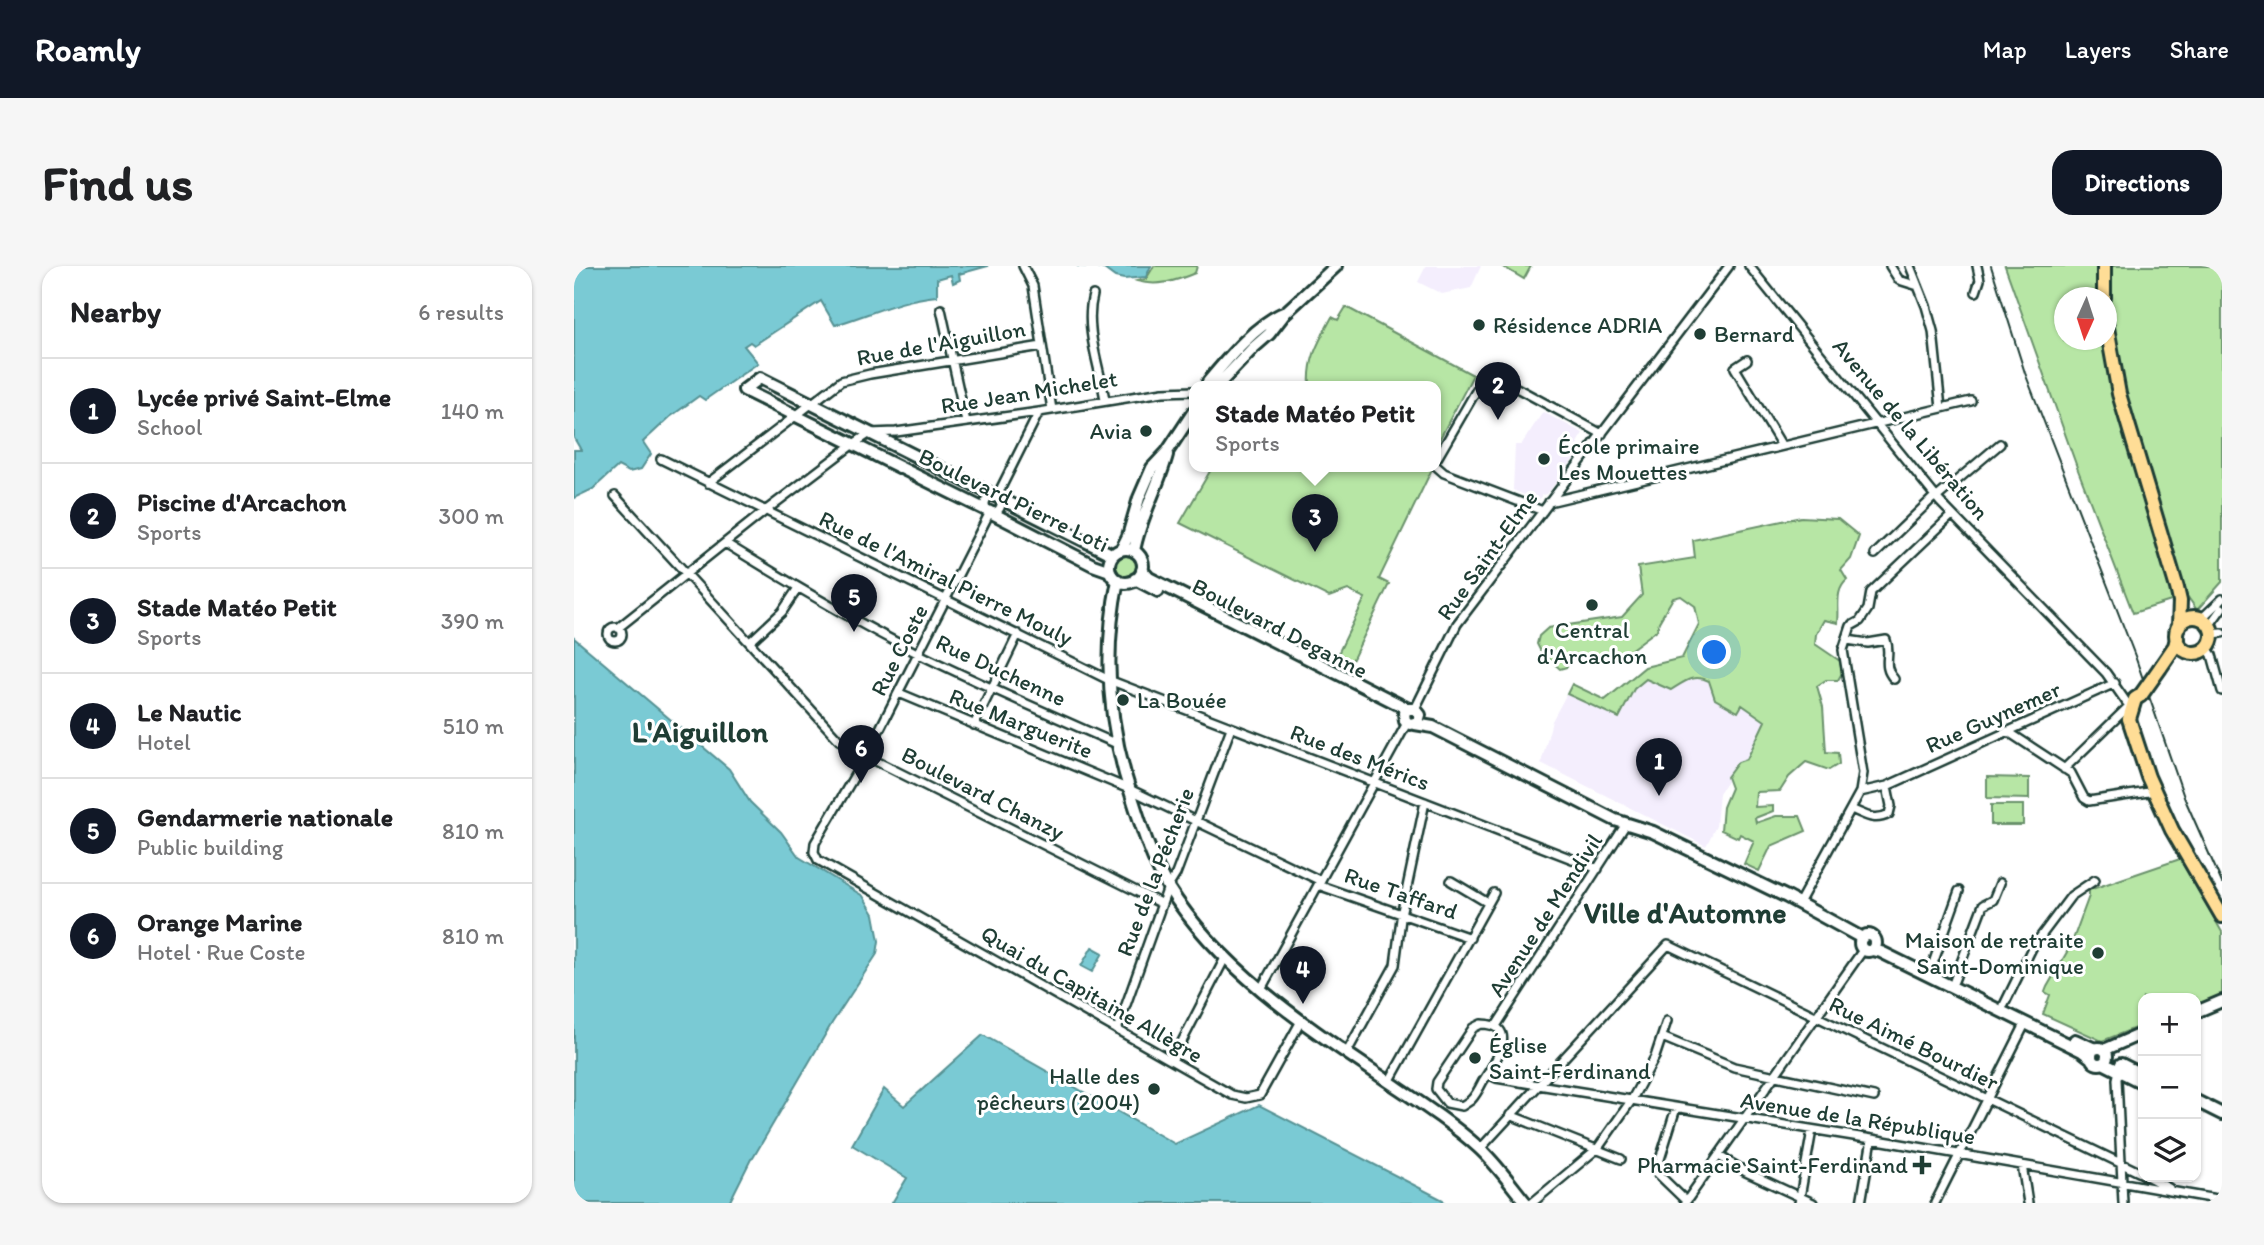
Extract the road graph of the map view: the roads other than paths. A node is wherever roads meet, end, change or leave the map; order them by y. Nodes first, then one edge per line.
1 (1336, 266) edge
2 (1729, 266) edge
3 (1749, 266) edge
4 (1890, 266) edge
5 (1910, 266) edge
6 (1977, 266) edge
7 (2104, 266) edge
8 (1023, 267) edge
9 (1918, 286) junction
10 (2104, 287) edge
11 (1976, 292) dead end
12 (1093, 295) dead end
13 (941, 309) dead end
14 (1286, 312) junction
15 (1042, 346) junction
16 (2111, 350) edge
17 (1746, 360) dead end
18 (953, 361) junction
19 (1211, 381) edge
20 (1222, 381) edge
21 (1189, 391) edge
22 (1105, 400) junction
23 (1971, 401) dead end
24 (812, 403) junction
25 (1941, 408) junction
26 (1052, 410) junction
27 (1039, 412) junction
28 (795, 415) junction
29 (1189, 419) edge
30 (966, 422) junction
31 (1876, 424) junction
32 (870, 433) junction
33 (1602, 434) junction
34 (852, 444) junction
35 (2000, 444) dead end
36 (1782, 446) junction
37 (1441, 451) edge
38 (907, 452) junction
39 (1167, 452) junction
40 (661, 459) dead end
41 (899, 467) junction
42 (1441, 470) edge
43 (708, 483) junction
44 (615, 496) dead end
45 (997, 496) junction
46 (1935, 497) junction
47 (1549, 502) junction
48 (765, 511) junction
49 (1543, 511) junction
50 (990, 512) junction
51 (1952, 515) junction
52 (725, 543) junction
53 (1134, 551) junction
54 (1117, 552) junction
55 (1875, 554) dead end
56 (686, 574) junction
57 (1139, 575) junction
58 (1114, 576) junction
59 (798, 588) junction
60 (2177, 588) junction
61 (946, 599) junction
62 (2222, 599) edge
63 (2222, 608) edge
64 (2208, 626) edge
65 (618, 628) dead end
66 (2178, 632) junction
67 (1018, 634) junction
68 (1847, 640) junction
69 (750, 642) junction
70 (2207, 648) junction
71 (2188, 652) junction
72 (918, 654) junction
73 (2160, 668) junction
74 (1894, 679) dead end
75 (1109, 680) junction
76 (2115, 683) junction
77 (991, 689) junction
78 (2222, 691) edge
79 (899, 693) junction
80 (2141, 695) junction
81 (2130, 706) junction
82 (1412, 716) junction
83 (974, 725) junction
84 (1231, 728) junction
85 (2007, 731) junction
86 (1117, 744) junction
87 (866, 757) junction
88 (2064, 769) junction
89 (1375, 783) junction
90 (1887, 786) junction
91 (1129, 789) junction
92 (2155, 791) junction
93 (1860, 792) junction
94 (1425, 802) junction
95 (1851, 809) junction
96 (1196, 821) junction
97 (1626, 824) junction
98 (1598, 869) junction
99 (2095, 880) dead end
100 (1451, 881) dead end
101 (1319, 883) junction
102 (2000, 883) dead end
103 (1168, 887) junction
104 (1959, 891) dead end
105 (1494, 893) dead end
106 (1488, 903) junction
107 (1798, 903) junction
108 (1162, 904) junction
109 (909, 912) joint
110 (1402, 914) junction
111 (2222, 916) edge
112 (1470, 938) junction
113 (1867, 945) junction
114 (1226, 956) junction
115 (1931, 969) junction
116 (1954, 981) junction
117 (1261, 989) junction
118 (2222, 1001) edge
119 (2004, 1005) junction
120 (2201, 1010) edge
121 (1815, 1016) junction
122 (1301, 1021) junction
123 (1667, 1021) dead end
124 (2025, 1024) junction
125 (1496, 1026) junction
126 (1116, 1030) junction
127 (2138, 1036) edge
128 (1662, 1037) junction
129 (1347, 1052) junction
130 (2100, 1056) junction
131 (1172, 1061) junction
132 (2119, 1070) junction
133 (2138, 1072) edge
134 (1488, 1074) junction
135 (1775, 1075) junction
136 (2138, 1080) edge
137 (1389, 1082) junction
138 (1537, 1085) junction
139 (1874, 1097) dead end
140 (1987, 1100) junction
141 (1631, 1101) junction
142 (1447, 1103) junction
143 (2201, 1104) edge
144 (1676, 1108) junction
145 (2201, 1112) edge
146 (2222, 1114) edge
147 (1510, 1115) junction
148 (1439, 1116) junction
149 (1744, 1119) junction
150 (2222, 1122) edge
151 (1812, 1130) junction
152 (1872, 1139) junction
153 (1598, 1148) junction
154 (1480, 1149) junction
155 (1959, 1155) junction
156 (1718, 1156) junction
157 (1621, 1159) dead end
158 (2121, 1162) junction
159 (2022, 1165) junction
160 (2138, 1171) edge
161 (2157, 1182) edge
162 (2122, 1183) junction
163 (2175, 1192) junction
164 (2191, 1199) edge
165 (1799, 1200) edge
166 (2222, 1200) edge
167 (1686, 1202) edge
168 (1526, 1203) edge
169 (1532, 1203) edge
170 (1813, 1203) edge
171 (1861, 1203) edge
172 (1935, 1203) edge
173 (2028, 1203) edge
174 (2123, 1203) edge

1 - 14 street
2 - 33 street, Rue Saint-Elme
3 - 31 street, Avenue de la Libération
4 - 9 street
5 - 9 street
6 - 11 street
7 - 10 main road
8 - 15 street
9 - 25 street
12 - 22 street
13 - 18 street
14 - 19 street
14 - 20 street
15 - 18 street, Rue de l'Aiguillon
15 - 26 street
16 - 60 main road
17 - 36 street
18 - 24 street, Rue de l'Aiguillon
18 - 30 street
21 - 22 street, Rue Jean Michelet
22 - 26 street, Rue Jean Michelet
23 - 25 street
24 - 28 street
24 - 28 street, Boulevard Pierre Loti
24 - 32 street, Boulevard Pierre Loti
25 - 31 street
26 - 27 street, Rue Jean Michelet
27 - 30 street, Rue Jean Michelet
27 - 45 street
28 - 34 street, Boulevard Pierre Loti
28 - 43 street
29 - 39 street
30 - 32 street, Rue Jean Michelet
31 - 36 street
31 - 46 street, Avenue de la Libération
32 - 34 street
32 - 38 street, Boulevard Pierre Loti
33 - 37 street
33 - 47 street, Rue Saint-Elme
34 - 41 street, Boulevard Pierre Loti
34 - 48 street
35 - 46 street
36 - 47 street
38 - 41 street, Boulevard Pierre Loti
38 - 45 street, Boulevard Pierre Loti
39 - 53 street
39 - 54 street
40 - 43 street, Rue de l'Amiral Pierre Mouly
41 - 50 street, Boulevard Pierre Loti
42 - 49 street
43 - 48 street, Rue de l'Amiral Pierre Mouly
44 - 56 street, Boulevard Chanzy
45 - 50 street
45 - 50 street
45 - 54 street, Boulevard Pierre Loti
46 - 51 street, Avenue de la Libération
46 - 55 street
47 - 49 street, Rue Saint-Elme
48 - 52 street
48 - 61 street, Rue de l'Amiral Pierre Mouly
49 - 82 street, Rue Saint-Elme
50 - 58 street, Boulevard Pierre Loti
50 - 61 street, Rue Coste
51 - 68 street
51 - 76 street, Avenue de la Libération
52 - 56 street
52 - 59 street, Rue Duchenne
53 - 54 street
53 - 57 street
54 - 58 street
56 - 65 street
56 - 69 street, Boulevard Chanzy
57 - 58 street
57 - 82 street, Boulevard Deganne
58 - 75 street
59 - 69 street
59 - 72 street, Rue Duchenne
60 - 64 main road
60 - 66 main road
61 - 67 street, Rue de l'Amiral Pierre Mouly
61 - 72 street, Rue Coste
62 - 64 street
63 - 64 street
64 - 66 main road
64 - 70 main road
66 - 71 main road
66 - 73 main road
67 - 75 street, Rue de l'Amiral Pierre Mouly
67 - 77 street
68 - 74 street
68 - 93 street
69 - 87 street, Boulevard Chanzy
70 - 71 main road
70 - 78 street
71 - 73 main road
72 - 77 street, Rue Duchenne
72 - 79 street, Rue Coste
73 - 80 main road, bridge
75 - 84 street, Rue des Mérics
75 - 86 street
76 - 81 street, Avenue de la Libération
76 - 85 street, Rue Guynemer
77 - 83 street
77 - 86 street, Rue Duchenne
79 - 83 street, Rue Marguerite
79 - 87 street, Rue Coste
80 - 81 main road
80 - 92 main road, Avenue de la Libération
81 - 88 street
81 - 92 main road, Avenue de la Libération
82 - 89 street, Rue Saint-Elme
82 - 97 street, Boulevard Deganne
83 - 91 street, Rue Marguerite
84 - 89 street, Rue des Mérics
84 - 96 street, Rue de la Pécherie
85 - 88 street
85 - 90 street, Rue Guynemer
86 - 91 street
87 - 108 street, Boulevard Chanzy
87 - 109 street, Rue Coste
88 - 92 street
89 - 94 street, Rue des Mérics
89 - 101 street, Rue Saint-Elme
90 - 93 street, Rue Guynemer
90 - 95 street
91 - 96 street, Rue Marguerite
91 - 103 street
92 - 111 main road, Avenue de la Libération
93 - 95 street
94 - 98 street, Rue des Mérics
94 - 110 street
95 - 107 street
96 - 101 street, Rue Taffard
96 - 103 street, Rue de la Pécherie
97 - 98 street, Avenue de Mendivil
97 - 107 street, Boulevard Deganne
97 - 113 street, Boulevard Deganne
98 - 125 street, Avenue de Mendivil
99 - 119 street
100 - 106 street
101 - 110 street, Rue Taffard
101 - 117 street, Rue Saint-Elme
102 - 116 street
103 - 108 street, Rue de la Pécherie
103 - 114 street
104 - 115 street
105 - 106 street
106 - 112 street
107 - 113 street, Boulevard Deganne
108 - 126 street, Rue de la Pécherie
109 - 126 street, Quai du Capitaine Allègre
110 - 112 street, Rue Taffard
110 - 129 street
112 - 137 street
113 - 115 street, Boulevard Deganne
113 - 121 street
113 - 124 street, Boulevard Deganne
114 - 117 street
114 - 131 street
115 - 116 street, Boulevard Deganne
116 - 119 street, Boulevard Deganne
117 - 122 street
118 - 120 street
119 - 130 street, Boulevard Deganne
121 - 135 street
121 - 138 street, Rue Aimé Bourdier
121 - 140 street, Rue Aimé Bourdier
122 - 129 street
122 - 131 street, Quai du Capitaine Allègre
123 - 128 street
124 - 130 street, Boulevard Deganne
124 - 140 street
125 - 134 street
125 - 142 street
126 - 131 street, Quai du Capitaine Allègre
127 - 130 street
128 - 135 street
128 - 141 street
129 - 137 street
130 - 132 street, Boulevard Deganne
130 - 133 street, Boulevard Deganne
132 - 136 street, Boulevard Deganne
132 - 158 street
134 - 138 street, Avenue de la République
134 - 142 street
135 - 139 street
135 - 149 street
137 - 148 street
138 - 141 street, Avenue de la République
138 - 147 street
140 - 155 street
140 - 158 street, Rue Aimé Bourdier
141 - 144 street, Avenue de la République
141 - 153 street
142 - 148 street
143 - 146 street
144 - 149 street, Avenue de la République
144 - 167 street
145 - 150 street
147 - 153 street
147 - 154 street
148 - 154 street
149 - 151 street, Avenue de la République
149 - 156 street
151 - 152 street, Avenue de la République
151 - 165 street
152 - 155 street, Avenue de la République
152 - 171 street
153 - 157 street
153 - 169 street
154 - 168 street
155 - 159 street, Avenue de la République
155 - 172 street
156 - 165 street
156 - 167 street
158 - 160 street, Rue Aimé Bourdier
158 - 162 street
159 - 162 street, Avenue de la République
159 - 173 street
161 - 163 street
162 - 163 street, Avenue de la République
162 - 174 street
163 - 164 street, Avenue de la République
164 - 166 street, Avenue de la République
165 - 170 street

